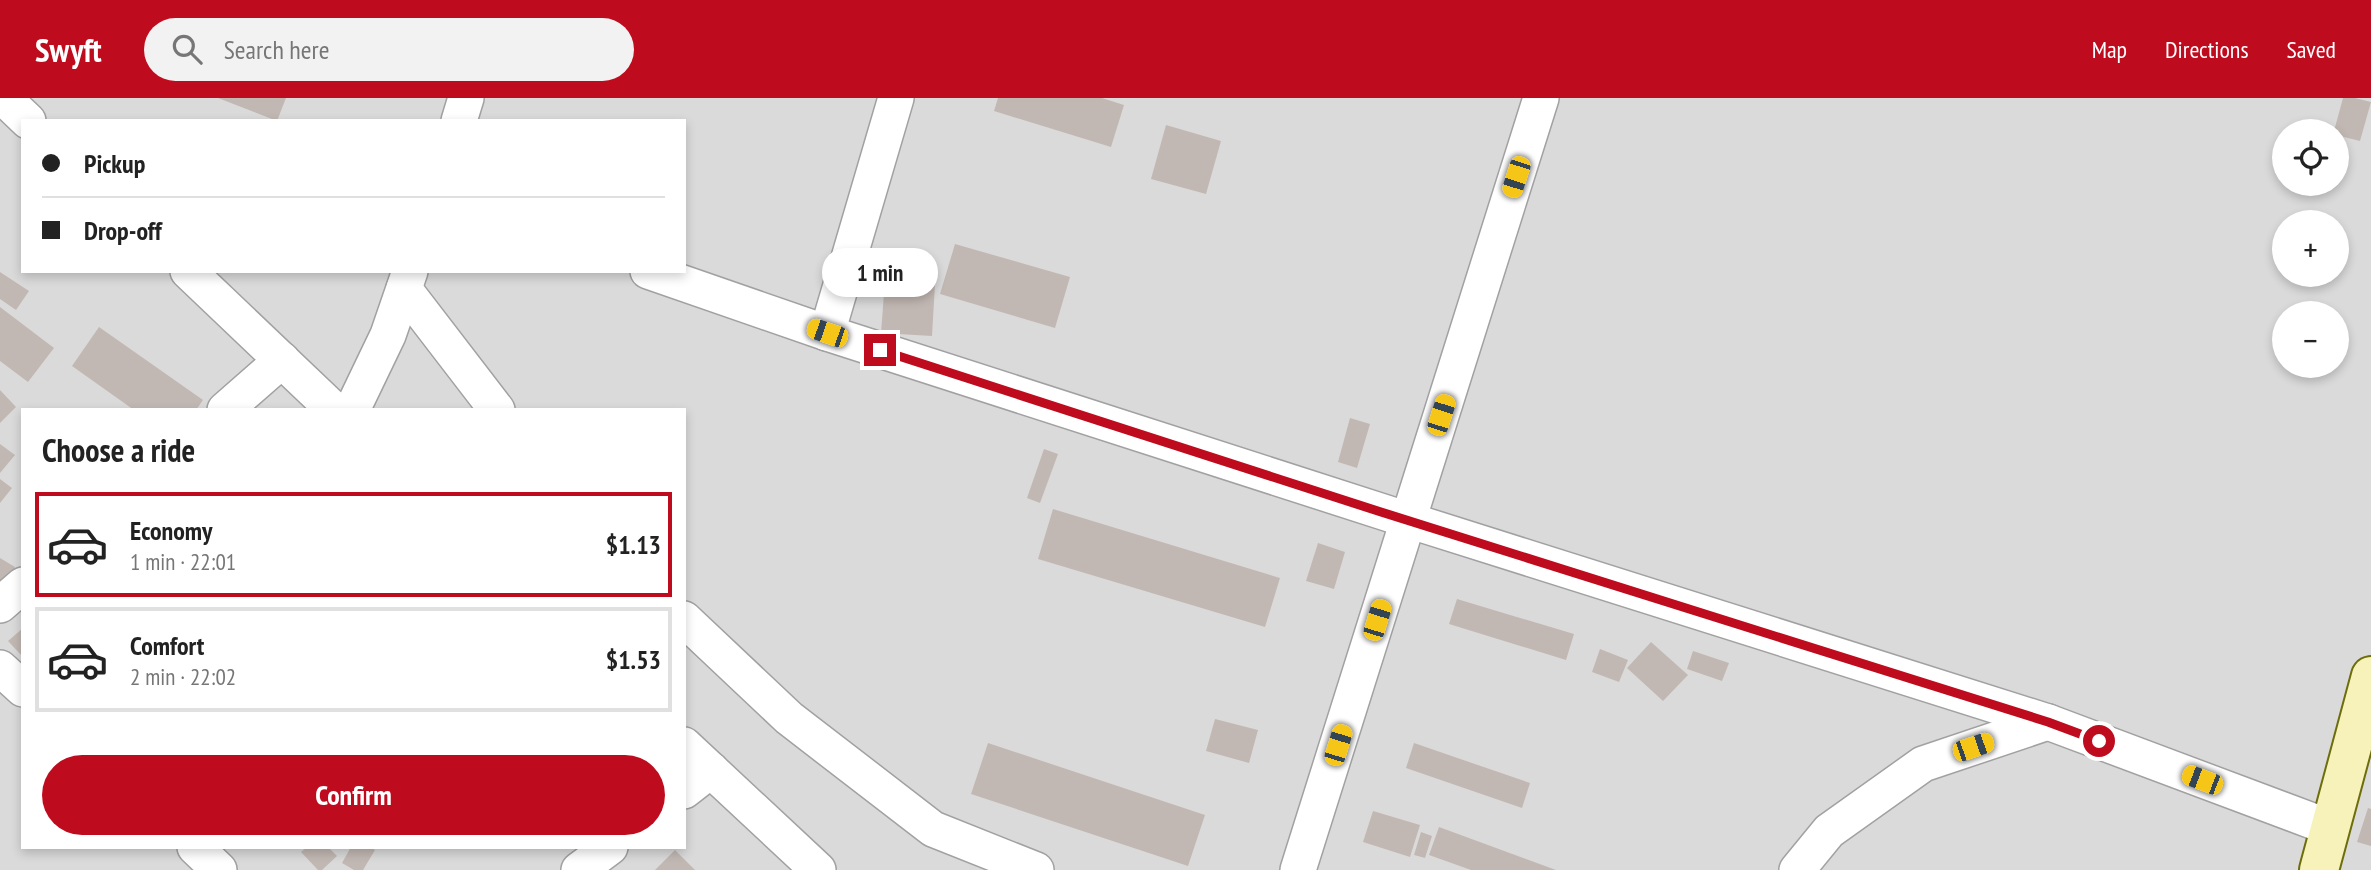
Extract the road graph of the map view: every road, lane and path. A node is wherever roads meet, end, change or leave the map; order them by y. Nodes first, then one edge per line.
1 (4, 98) edge
2 (466, 98) edge
3 (896, 98) edge
4 (1541, 98) edge
5 (26, 119) edge
6 (460, 119) edge
7 (190, 273) edge
8 (654, 273) edge
9 (407, 280) edge
10 (827, 333) junction
11 (282, 360) junction
12 (227, 408) edge
13 (332, 408) edge
14 (353, 408) edge
15 (496, 408) edge
16 (1408, 520) junction
17 (21, 587) edge
18 (0, 604) edge
19 (686, 621) edge
20 (0, 668) edge
21 (2371, 676) edge
22 (21, 687) edge
23 (2048, 722) junction
24 (686, 750) edge
25 (698, 780) edge
26 (2330, 828) junction
27 (197, 849) edge
28 (607, 849) edge
29 (219, 870) edge
30 (579, 870) edge
31 (818, 870) edge
32 (1036, 870) edge
33 (1298, 870) edge
34 (1797, 870) edge
35 (2319, 870) edge

1 - 5 street
2 - 6 street
3 - 10 street
4 - 16 street
7 - 11 street
8 - 10 street
9 - 14 street
9 - 15 street
10 - 16 street
11 - 12 street
11 - 13 street
16 - 23 street
16 - 33 street
17 - 18 street
19 - 32 street
20 - 22 street
21 - 26 main road
23 - 26 street
23 - 34 street
24 - 25 street
25 - 31 street
26 - 35 main road
27 - 29 street
28 - 30 street

